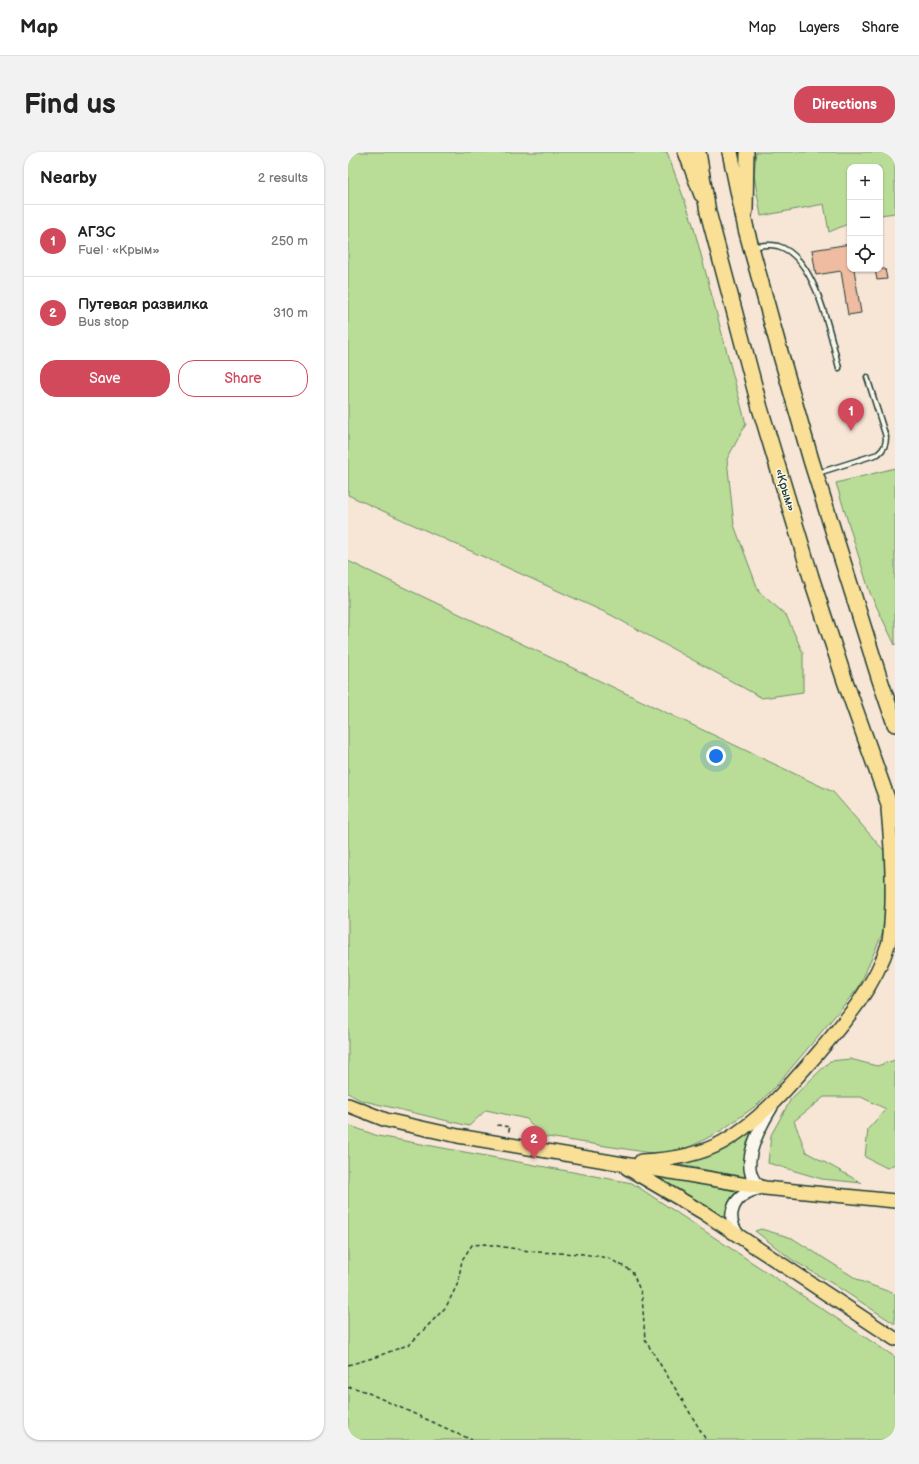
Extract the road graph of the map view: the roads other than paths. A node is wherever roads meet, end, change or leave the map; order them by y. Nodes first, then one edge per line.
1 (685, 152) edge
2 (698, 152) edge
3 (730, 152) edge
4 (747, 152) edge
5 (708, 212) junction
6 (746, 229) junction
7 (751, 247) junction
8 (839, 368) dead end
9 (868, 377) dead end
10 (816, 473) junction
11 (895, 724) edge
12 (887, 799) junction
13 (895, 821) edge
14 (776, 1100) junction
15 (348, 1105) edge
16 (617, 1162) junction
17 (765, 1188) junction
18 (895, 1201) edge
19 (741, 1238) junction
20 (895, 1339) edge

1 - 5 main road
2 - 5 highway, «Крым»
3 - 6 highway
4 - 6 main road
5 - 12 highway, «Крым»
6 - 7 highway
7 - 8 lane
7 - 10 highway
9 - 10 lane
10 - 11 highway
12 - 13 highway, «Крым»
12 - 14 main road
14 - 16 main road
14 - 17 street
15 - 16 main road
16 - 17 main road
16 - 19 main road
17 - 18 main road
17 - 19 street
19 - 20 main road

